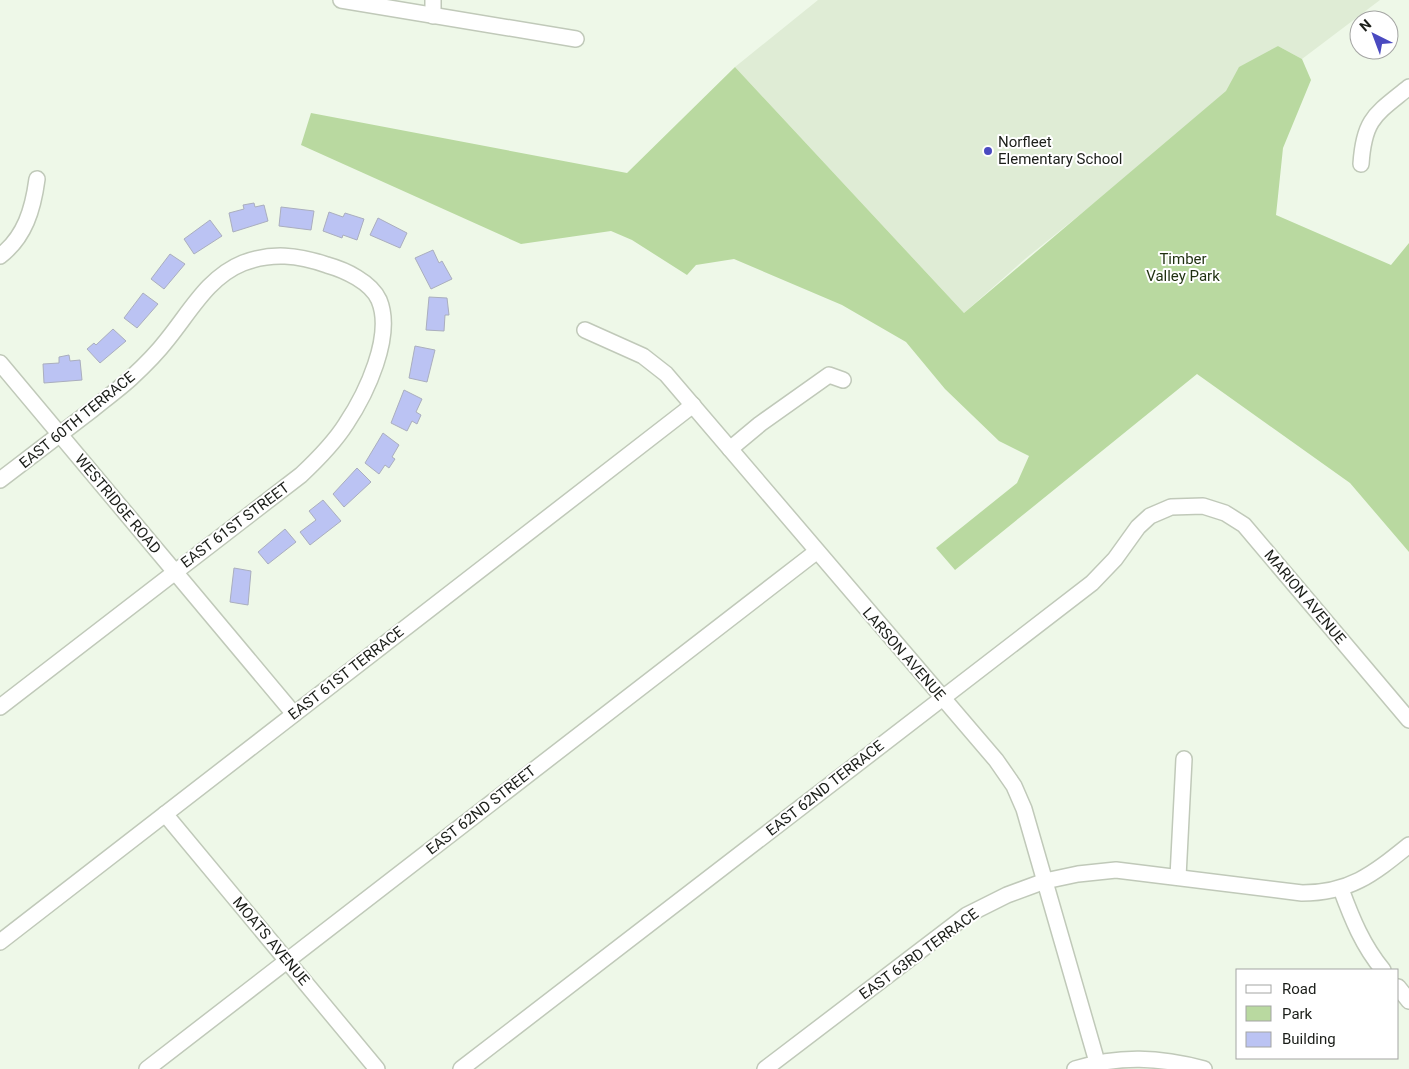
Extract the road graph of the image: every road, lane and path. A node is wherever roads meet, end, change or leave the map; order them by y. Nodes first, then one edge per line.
1 (341, 0) edge
2 (433, 0) edge
3 (433, 16) junction
4 (576, 39) dead end
5 (1409, 87) edge
6 (1361, 164) dead end
7 (37, 179) dead end
8 (0, 256) edge
9 (370, 289) joint
10 (585, 330) dead end
11 (0, 363) edge
12 (843, 380) dead end
13 (693, 405) junction
14 (60, 435) junction
15 (730, 449) junction
16 (0, 480) edge
17 (1182, 507) joint
18 (816, 552) junction
19 (174, 572) junction
20 (942, 698) junction
21 (0, 707) edge
22 (294, 714) junction
23 (1409, 720) edge
24 (1184, 759) dead end
25 (165, 814) junction
26 (1409, 845) edge
27 (1178, 877) junction
28 (1045, 881) junction
29 (1342, 889) junction
30 (0, 942) edge
31 (286, 960) junction
32 (1383, 969) edge
33 (1399, 989) edge
34 (1409, 1001) edge
35 (1097, 1062) junction
36 (147, 1069) edge
37 (377, 1069) edge
38 (461, 1069) edge
39 (765, 1069) edge
40 (1075, 1069) edge
41 (1204, 1069) edge

1 - 3 street
2 - 3 street
3 - 4 street
5 - 6 street
7 - 8 street
9 - 14 street, EAST 60TH TERRACE
9 - 19 street, EAST 61ST STREET
10 - 13 street, LARSON AVENUE
11 - 14 street, WESTRIDGE ROAD
12 - 15 street
13 - 15 street, LARSON AVENUE
13 - 22 street, EAST 61ST TERRACE
14 - 16 street, EAST 60TH TERRACE
14 - 19 street, WESTRIDGE ROAD
15 - 18 street, LARSON AVENUE
17 - 20 street, EAST 62ND TERRACE
17 - 23 street, MARION AVENUE
18 - 20 street, LARSON AVENUE
18 - 31 street, EAST 62ND STREET
19 - 21 street, EAST 61ST STREET
19 - 22 street, WESTRIDGE ROAD
20 - 28 street, LARSON AVENUE
20 - 38 street, EAST 62ND TERRACE
22 - 25 street, EAST 61ST TERRACE
24 - 27 street
25 - 30 street, EAST 61ST TERRACE
25 - 31 street, MOATS AVENUE
26 - 29 street, EAST 63RD TERRACE
27 - 28 street, EAST 63RD TERRACE
27 - 29 street, EAST 63RD TERRACE
28 - 35 street, LARSON AVENUE
28 - 39 street, EAST 63RD TERRACE
29 - 32 street
31 - 36 street, EAST 62ND STREET
31 - 37 street, MOATS AVENUE
33 - 34 street
35 - 40 street
35 - 41 street

